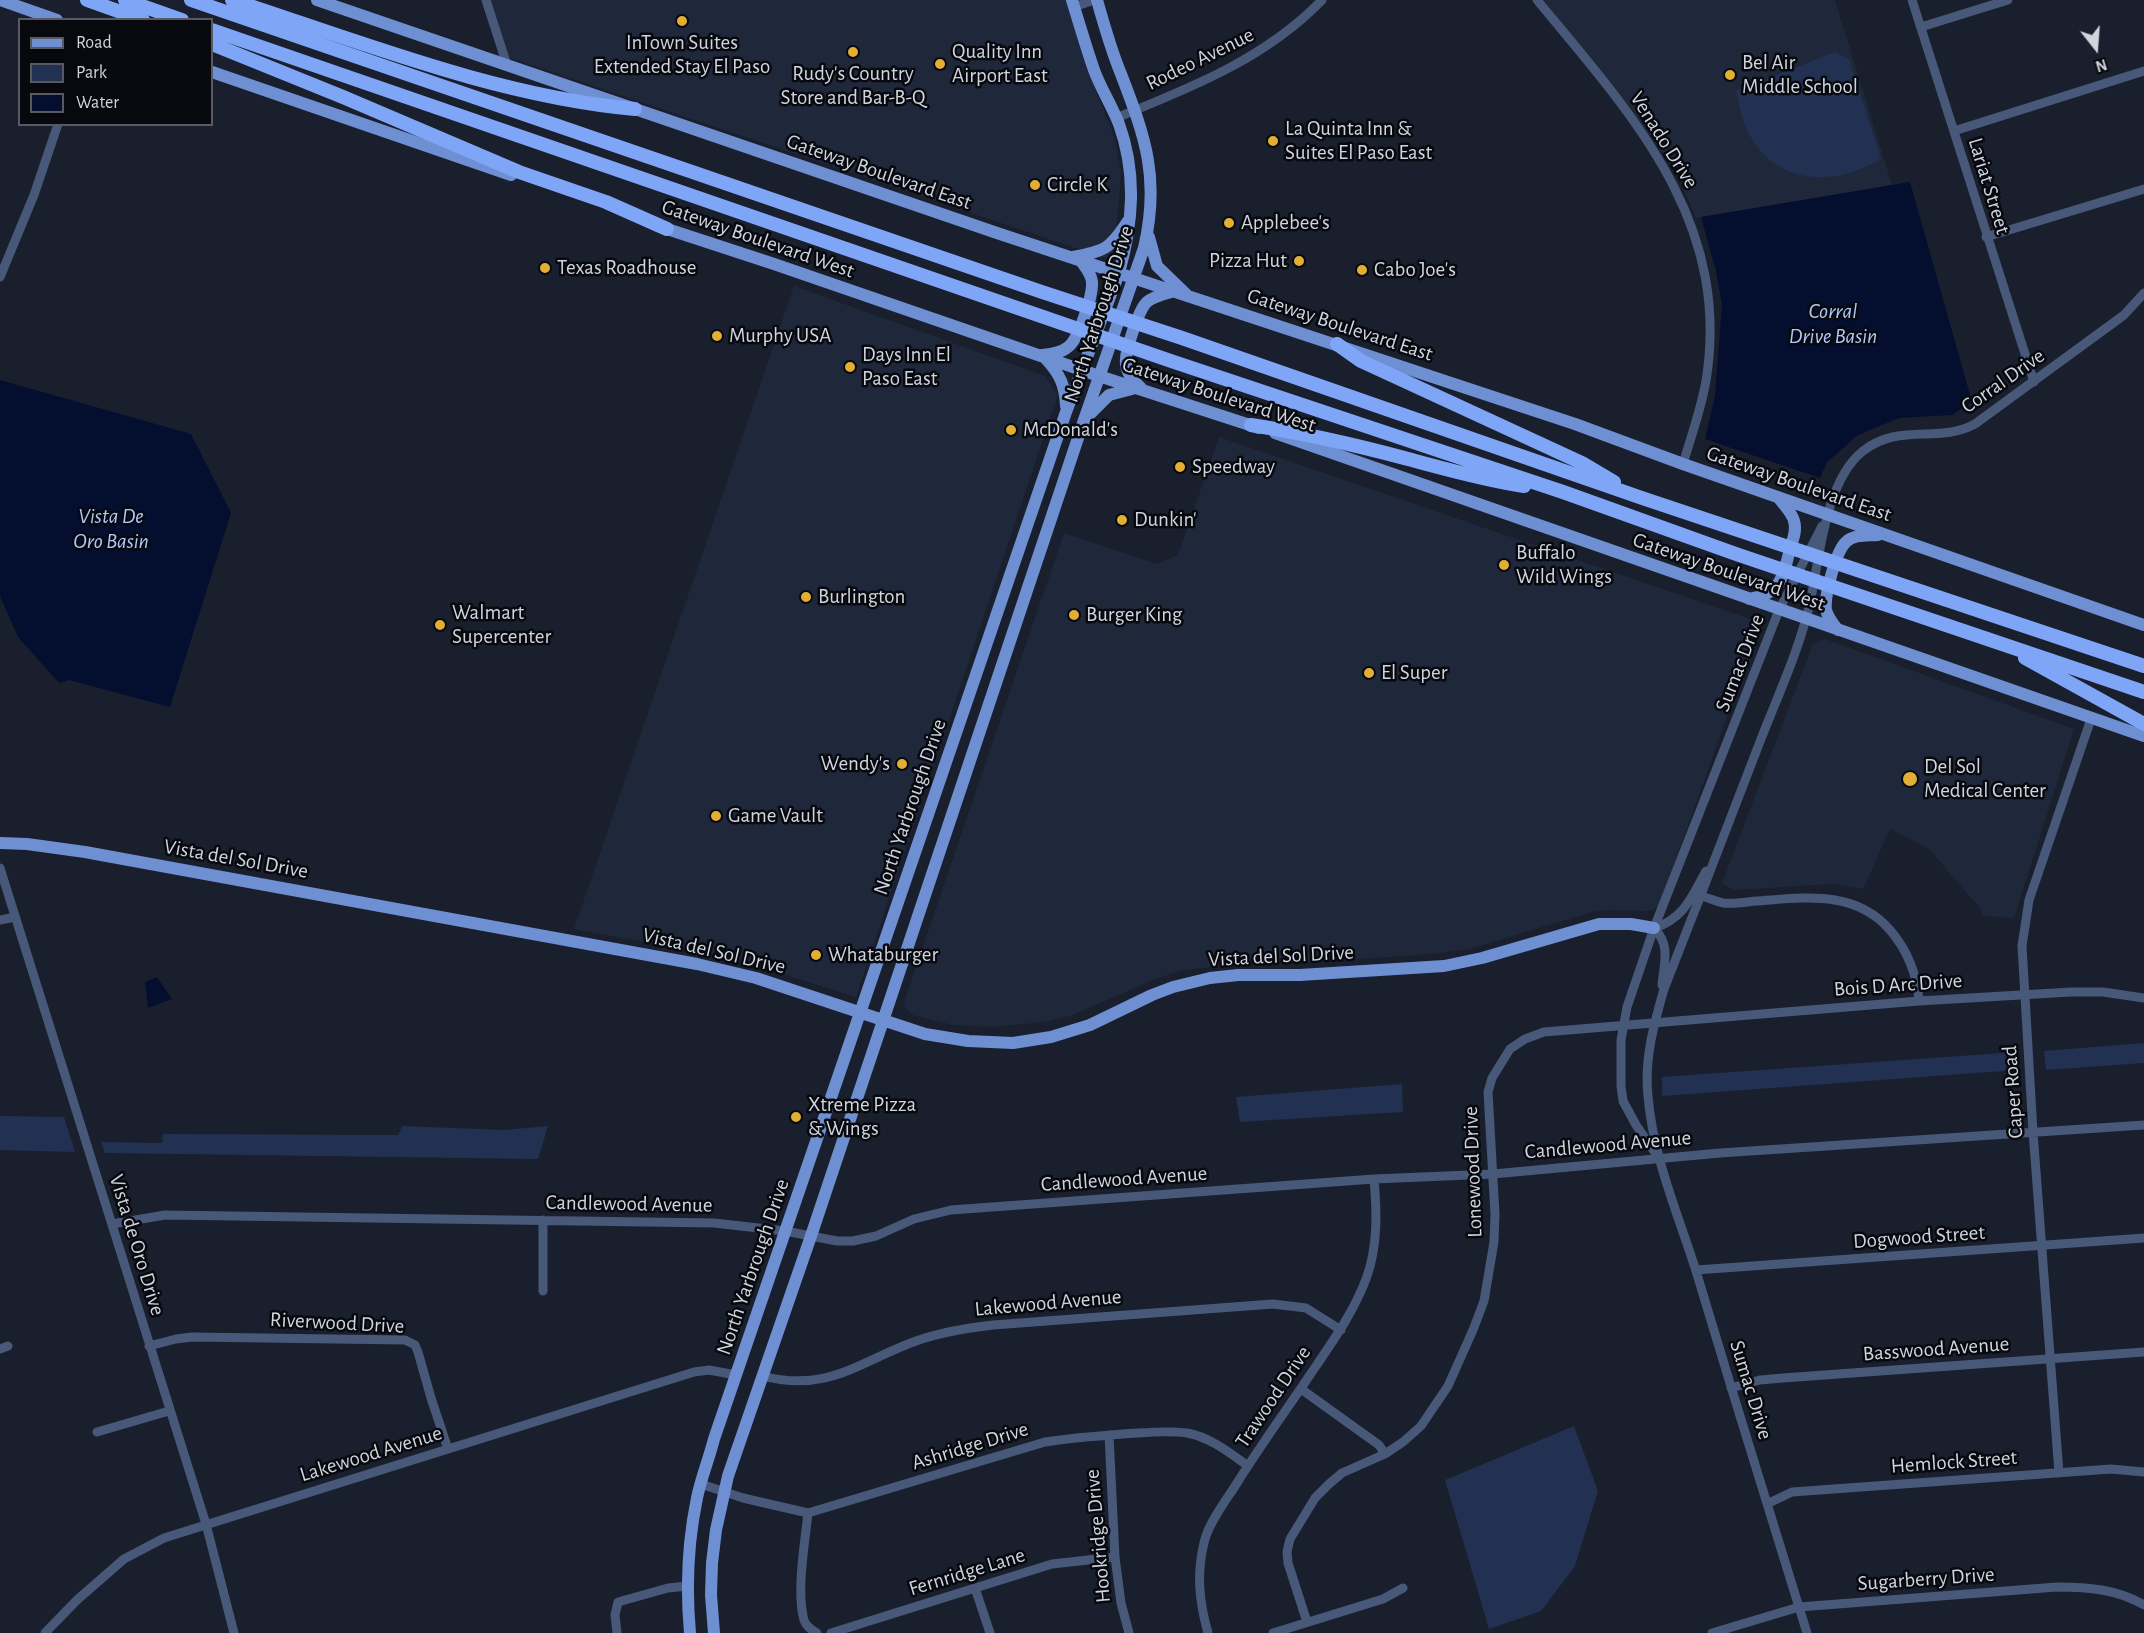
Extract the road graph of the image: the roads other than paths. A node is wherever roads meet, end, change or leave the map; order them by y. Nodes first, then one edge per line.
1 (0, 0) edge
2 (87, 0) edge
3 (125, 0) edge
4 (191, 0) edge
5 (232, 0) edge
6 (317, 0) edge
7 (486, 0) edge
8 (1096, 0) edge
9 (1323, 0) edge
10 (1537, 0) edge
11 (1912, 0) edge
12 (2008, 0) edge
13 (1073, 3) edge
14 (51, 18) edge
15 (137, 18) edge
16 (176, 18) edge
17 (1921, 27) junction
18 (213, 30) edge
19 (213, 44) edge
20 (507, 65) junction
21 (2144, 71) edge
22 (213, 72) edge
23 (635, 109) junction
24 (1136, 110) junction
25 (1116, 118) junction
26 (57, 126) edge
27 (1954, 131) junction
28 (2144, 189) edge
29 (1131, 215) junction
30 (667, 229) junction
31 (1148, 230) junction
32 (1986, 237) junction
33 (1076, 259) junction
34 (1119, 273) junction
35 (0, 277) edge
36 (1134, 278) junction
37 (1174, 291) junction
38 (2144, 293) edge
39 (1188, 296) junction
40 (1337, 344) junction
41 (1041, 356) junction
42 (1081, 370) junction
43 (1099, 376) junction
44 (2034, 382) junction
45 (1139, 389) junction
46 (1066, 412) junction
47 (1084, 420) junction
48 (1251, 425) junction
49 (1683, 464) junction
50 (1563, 492) junction
51 (1778, 497) junction
52 (1642, 498) junction
53 (1828, 514) junction
54 (1885, 535) junction
55 (1748, 599) junction
56 (1779, 610) junction
57 (1807, 619) junction
58 (2144, 625) edge
59 (1839, 630) junction
60 (1992, 640) junction
61 (980, 663) junction
62 (2141, 665) edge
63 (1001, 669) junction
64 (2144, 692) edge
65 (2091, 718) junction
66 (2144, 724) edge
67 (2144, 736) edge
68 (0, 843) edge
69 (1722, 843) junction
70 (0, 868) edge
71 (1701, 896) junction
72 (15, 916) junction
73 (0, 920) edge
74 (1654, 928) junction
75 (2025, 995) junction
76 (2144, 998) edge
77 (1919, 1001) junction
78 (1660, 1003) junction
79 (861, 1013) junction
80 (884, 1020) junction
81 (1654, 1022) junction
82 (1624, 1025) junction
83 (2144, 1125) edge
84 (2033, 1132) junction
85 (1659, 1158) junction
86 (1493, 1174) junction
87 (1374, 1179) junction
88 (543, 1220) junction
89 (112, 1224) junction
90 (785, 1232) junction
91 (811, 1236) junction
92 (2144, 1238) edge
93 (2041, 1246) junction
94 (1696, 1270) junction
95 (543, 1291) dead end
96 (1341, 1330) junction
97 (149, 1346) junction
98 (2144, 1352) edge
99 (2049, 1359) junction
100 (736, 1375) junction
101 (762, 1376) junction
102 (1731, 1388) junction
103 (1300, 1389) junction
104 (169, 1411) junction
105 (97, 1432) dead end
106 (1109, 1435) junction
107 (448, 1449) junction
108 (1385, 1454) junction
109 (1248, 1466) junction
110 (2144, 1472) edge
111 (2059, 1473) junction
112 (701, 1484) junction
113 (724, 1493) junction
114 (1768, 1503) junction
115 (808, 1513) junction
116 (206, 1524) junction
117 (1115, 1557) junction
118 (688, 1586) junction
119 (975, 1588) junction
120 (1403, 1588) dead end
121 (2144, 1605) edge
122 (1799, 1607) junction
123 (1306, 1622) junction
124 (45, 1633) edge
125 (234, 1633) edge
126 (617, 1633) edge
127 (690, 1633) edge
128 (714, 1633) edge
129 (818, 1633) edge
130 (831, 1633) edge
131 (990, 1633) edge
132 (1129, 1633) edge
133 (1208, 1633) edge
134 (1273, 1633) edge
135 (1712, 1633) edge
136 (1807, 1633) edge

1 - 14 main road
2 - 15 highway
3 - 16 highway
4 - 52 highway
5 - 23 highway
6 - 20 main road, Gateway Boulevard East
7 - 20 street
8 - 13 street
8 - 24 main road, North Yarbrough Drive
9 - 24 street, Rodeo Avenue
10 - 49 street, Venado Drive
11 - 17 street, Lariat Street
12 - 17 street
13 - 25 main road, North Yarbrough Drive
17 - 27 street, Lariat Street
18 - 50 highway
19 - 30 highway
20 - 23 main road, Gateway Boulevard East
21 - 27 street
22 - 30 main road, Gateway Boulevard West
23 - 33 main road, Gateway Boulevard East
24 - 25 street, Rodeo Avenue
24 - 31 main road, North Yarbrough Drive
25 - 29 main road, North Yarbrough Drive
26 - 35 street
27 - 32 street, Lariat Street
28 - 32 street
29 - 33 main road
29 - 34 main road, North Yarbrough Drive
30 - 41 main road, Gateway Boulevard West
31 - 36 main road, North Yarbrough Drive
31 - 39 main road
32 - 44 street, Lariat Street
33 - 34 main road, Gateway Boulevard East
33 - 41 main road
34 - 36 main road, Gateway Boulevard East
34 - 42 main road, North Yarbrough Drive
36 - 37 main road, Gateway Boulevard East
36 - 43 main road, North Yarbrough Drive
37 - 39 main road, Gateway Boulevard East
37 - 45 main road
38 - 44 street, Corral Drive
39 - 40 main road, Gateway Boulevard East
40 - 49 main road, Gateway Boulevard East
40 - 52 highway
41 - 42 main road, Gateway Boulevard West
41 - 46 main road
42 - 43 main road, Gateway Boulevard West
42 - 46 main road, North Yarbrough Drive
43 - 45 main road, Gateway Boulevard West
43 - 47 main road, North Yarbrough Drive
44 - 53 street, Corral Drive
45 - 47 main road
45 - 48 main road, Gateway Boulevard West
46 - 61 main road, North Yarbrough Drive
47 - 63 main road, North Yarbrough Drive
48 - 50 highway
48 - 55 main road, Gateway Boulevard West
49 - 51 main road, Gateway Boulevard East
50 - 60 highway
51 - 53 main road, Gateway Boulevard East
51 - 55 main road
52 - 62 highway
53 - 54 main road, Gateway Boulevard East
53 - 56 street, Sumac Drive
53 - 57 street, Sumac Drive
54 - 58 main road, Gateway Boulevard East
54 - 59 main road
55 - 56 main road, Gateway Boulevard West
56 - 57 main road, Gateway Boulevard West
56 - 74 street, Sumac Drive
57 - 59 main road, Gateway Boulevard West
57 - 69 street, Sumac Drive
59 - 65 main road, Gateway Boulevard West
60 - 64 highway
60 - 66 highway
61 - 63 main road
61 - 79 main road, North Yarbrough Drive
63 - 80 main road, North Yarbrough Drive
65 - 67 main road, Gateway Boulevard West
65 - 75 street, Caper Road
68 - 79 main road, Vista del Sol Drive
69 - 71 street, Sumac Drive
69 - 74 street
70 - 72 street, Vista de Oro Drive
71 - 77 street
71 - 78 street, Sumac Drive
72 - 73 street
72 - 89 street, Vista de Oro Drive
74 - 78 street
74 - 80 main road, Vista del Sol Drive
74 - 82 street, Sumac Drive
75 - 76 street, Bois D Arc Drive
75 - 77 street, Bois D Arc Drive
75 - 84 street, Caper Road
77 - 81 street, Bois D Arc Drive
78 - 81 street, Sumac Drive
79 - 80 main road, Vista del Sol Drive
79 - 90 main road, North Yarbrough Drive
80 - 91 main road, North Yarbrough Drive
81 - 82 street, Bois D Arc Drive
81 - 85 street, Sumac Drive
82 - 85 street, Sumac Drive
82 - 86 street, Lonewood Drive
83 - 84 street, Candlewood Avenue
84 - 85 street, Candlewood Avenue
84 - 93 street, Caper Road
85 - 86 street, Candlewood Avenue
85 - 94 street, Sumac Drive
86 - 87 street, Candlewood Avenue
86 - 108 street, Lonewood Drive
87 - 91 street, Candlewood Avenue
87 - 96 street, Trawood Drive
88 - 89 street, Candlewood Avenue
88 - 90 street, Candlewood Avenue
88 - 95 street
89 - 97 street, Vista de Oro Drive
90 - 91 street, Candlewood Avenue
90 - 100 main road, North Yarbrough Drive
91 - 101 main road, North Yarbrough Drive
92 - 93 street, Dogwood Street
93 - 94 street, Dogwood Street
93 - 99 street, Caper Road
94 - 102 street, Sumac Drive
96 - 101 street, Lakewood Avenue
96 - 103 street, Trawood Drive
97 - 104 street, Vista de Oro Drive
97 - 107 street, Riverwood Drive
98 - 99 street, Basswood Avenue
99 - 102 street, Basswood Avenue
99 - 111 street, Caper Road
100 - 107 street, Lakewood Avenue
100 - 112 main road, North Yarbrough Drive
101 - 113 main road, North Yarbrough Drive
102 - 114 street, Sumac Drive
103 - 108 street
103 - 109 street, Trawood Drive
104 - 105 street
104 - 116 street, Vista de Oro Drive
106 - 109 street, Ashridge Drive
106 - 115 street, Ashridge Drive
106 - 117 street, Hookridge Drive
107 - 116 street, Lakewood Avenue
108 - 123 street, Lonewood Drive
109 - 133 street, Trawood Drive
110 - 111 street, Hemlock Street
111 - 114 street, Hemlock Street
112 - 113 street
112 - 118 main road, North Yarbrough Drive
113 - 115 street
113 - 128 main road, North Yarbrough Drive
114 - 122 street, Sumac Drive
115 - 129 street
116 - 124 street, Lakewood Avenue
116 - 125 street, Vista de Oro Drive
117 - 119 street, Fernridge Lane
117 - 132 street, Hookridge Drive
118 - 126 street
118 - 127 main road, North Yarbrough Drive
119 - 130 street, Fernridge Lane
119 - 131 street
120 - 123 street
121 - 122 street, Sugarberry Drive
122 - 135 street, Sugarberry Drive
122 - 136 street, Sumac Drive
123 - 134 street

